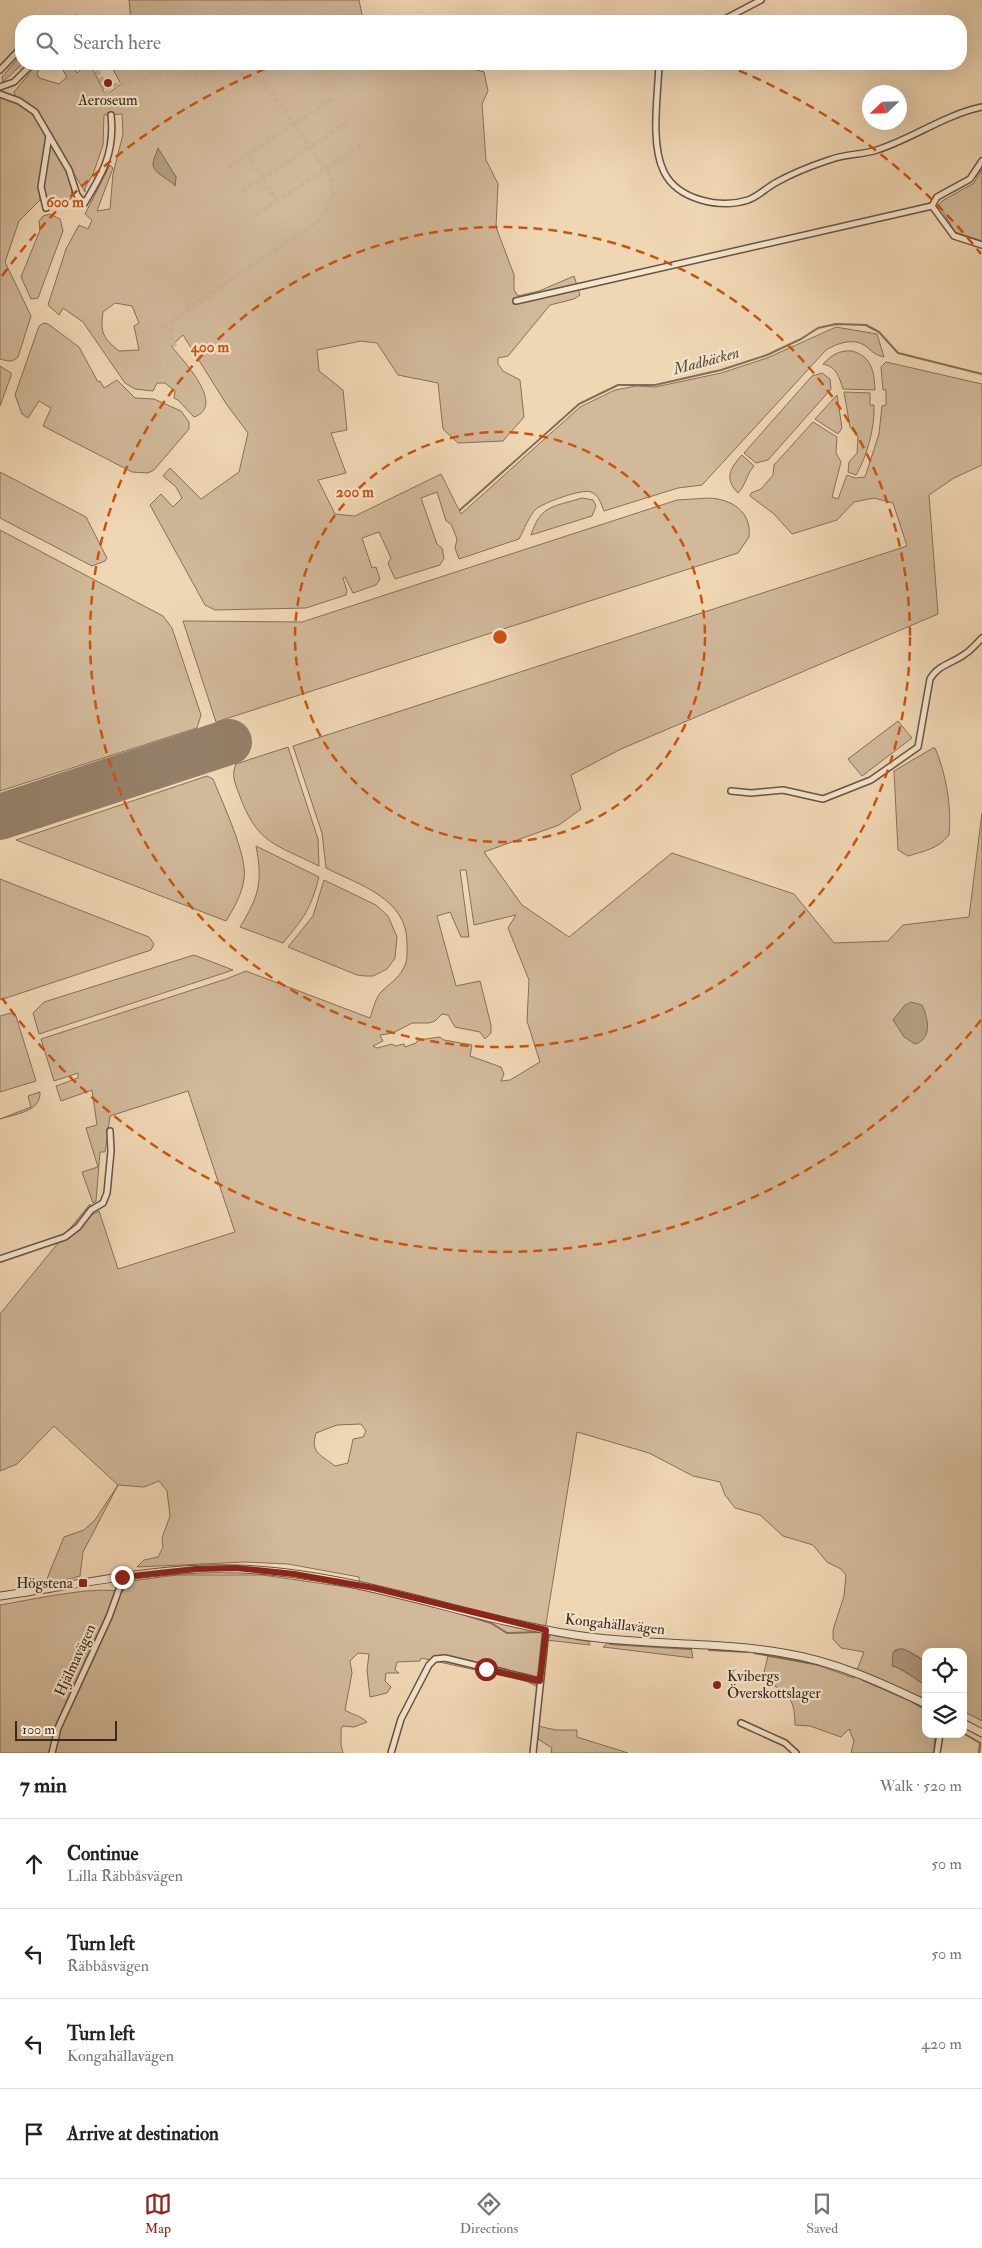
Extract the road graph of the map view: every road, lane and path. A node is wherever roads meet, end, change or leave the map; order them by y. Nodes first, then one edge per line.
1 (761, 0) edge
2 (732, 15) edge
3 (15, 54) edge
4 (0, 70) edge
5 (26, 70) edge
6 (659, 70) edge
7 (0, 86) edge
8 (0, 94) edge
9 (982, 107) edge
10 (111, 115) tunnel mouth
11 (50, 136) junction
12 (982, 161) edge
13 (932, 206) junction
14 (46, 208) dead end
15 (982, 245) edge
16 (516, 301) dead end
17 (982, 638) edge
18 (731, 791) dead end
19 (110, 1131) dead end
20 (0, 1259) edge
21 (122, 1577) junction
22 (0, 1596) edge
23 (546, 1630) junction
24 (540, 1681) junction
25 (922, 1702) edge
26 (741, 1723) dead end
27 (967, 1725) edge
28 (982, 1733) edge
29 (940, 1738) edge
30 (52, 1753) edge
31 (390, 1753) edge
32 (534, 1753) edge
33 (796, 1753) edge
34 (938, 1753) edge

1 - 2 street
3 - 4 street
5 - 7 street
6 - 9 street
8 - 11 street
10 - 11 street
11 - 14 street
12 - 13 street
13 - 15 street
13 - 16 street
17 - 18 street
19 - 20 street
21 - 22 street, Kongahällavägen
21 - 23 street, Kongahällavägen
21 - 30 street, Hjälmavägen
23 - 24 street
23 - 25 street, Kongahällavägen
24 - 31 street
24 - 32 street
26 - 33 street
27 - 28 street
29 - 34 street

